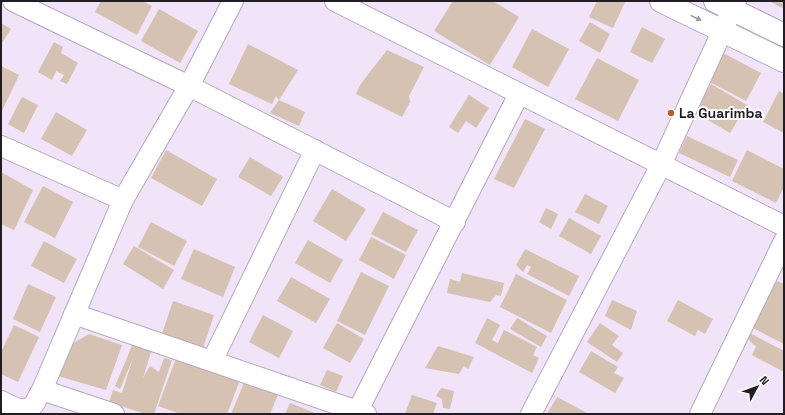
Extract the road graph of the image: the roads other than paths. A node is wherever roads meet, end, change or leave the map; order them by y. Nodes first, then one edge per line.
1 (13, 1) edge
2 (233, 1) edge
3 (335, 1) edge
4 (661, 1) edge
5 (728, 4) edge
6 (722, 31) junction
7 (784, 35) edge
8 (784, 61) edge
9 (189, 86) junction
10 (519, 94) junction
11 (1, 146) edge
12 (315, 150) junction
13 (661, 165) junction
14 (123, 200) junction
15 (454, 222) junction
16 (784, 226) edge
17 (784, 241) edge
18 (74, 314) junction
19 (212, 361) junction
20 (42, 390) junction
21 (1, 401) edge
22 (360, 413) edge
23 (114, 414) edge
24 (531, 414) edge
25 (700, 414) edge

1 - 9 street
2 - 9 street
3 - 10 street
4 -> 6 main road
5 - 6 street
5 - 7 main road
6 - 8 main road
6 - 13 street
9 - 12 street
9 - 14 street
10 - 13 street
10 - 15 street
11 - 14 street
12 - 15 street
12 - 19 street
13 - 16 street
13 - 24 street
14 - 18 street
15 - 22 street
17 - 25 street
18 - 19 street
18 - 20 street
19 - 22 street
20 - 21 street
20 - 23 street

